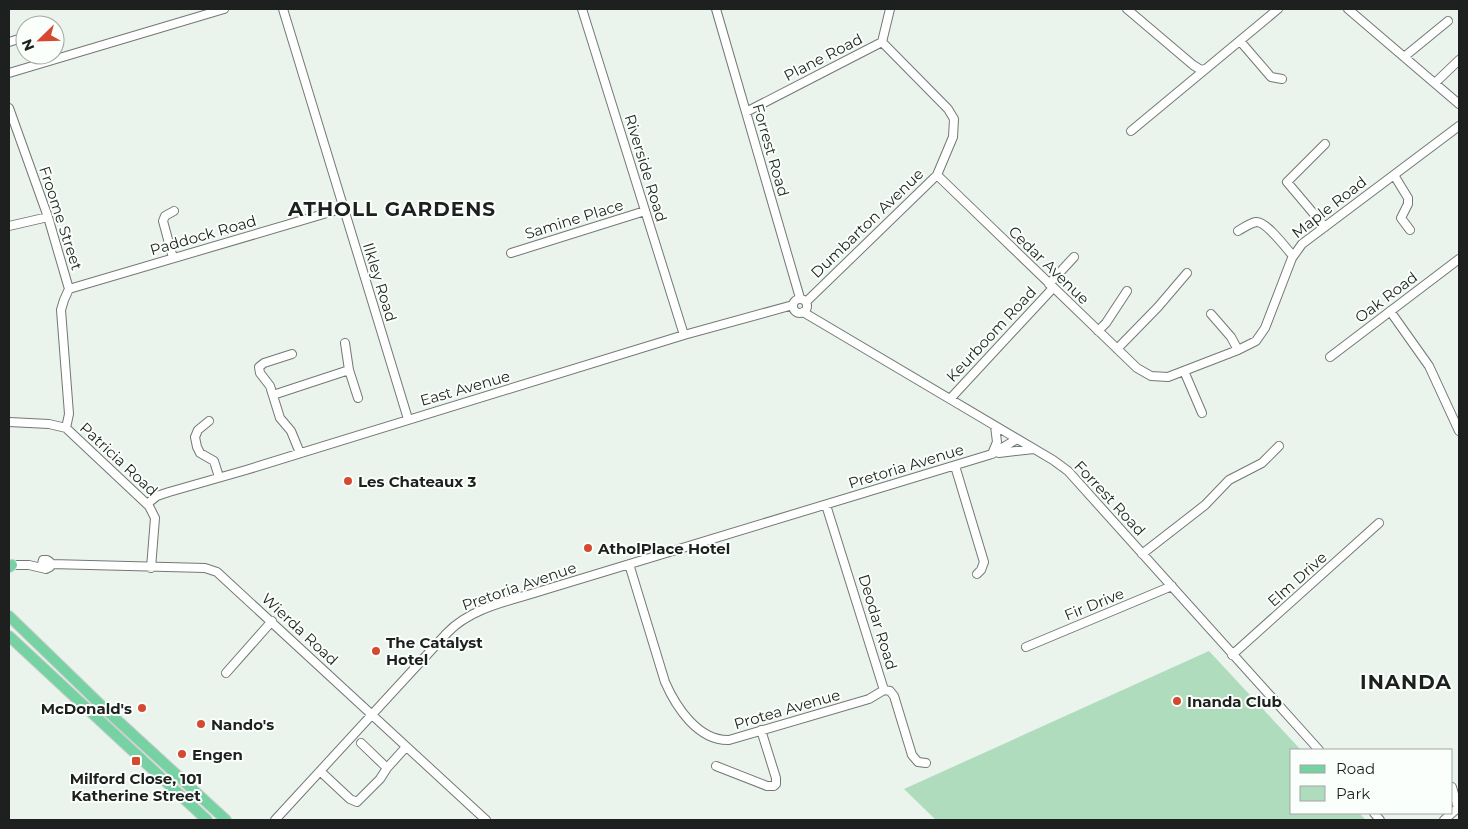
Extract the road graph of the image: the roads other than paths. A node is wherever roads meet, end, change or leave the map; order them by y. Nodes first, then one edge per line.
1 (224, 9) edge
2 (283, 9) edge
3 (582, 9) edge
4 (716, 9) edge
5 (890, 9) edge
6 (1127, 9) edge
7 (1278, 9) edge
8 (1348, 9) edge
9 (1448, 21) dead end
10 (1240, 41) junction
11 (882, 42) junction
12 (1404, 57) junction
13 (1459, 60) edge
14 (1205, 69) junction
15 (9, 73) edge
16 (1282, 79) dead end
17 (1435, 83) junction
18 (1459, 104) edge
19 (9, 108) edge
20 (746, 112) junction
21 (1459, 126) edge
22 (1131, 131) dead end
23 (1325, 144) dead end
24 (937, 175) junction
25 (1394, 175) junction
26 (344, 208) junction
27 (174, 211) dead end
28 (645, 211) junction
29 (48, 217) junction
30 (9, 226) edge
31 (1325, 227) junction
32 (1410, 230) dead end
33 (1238, 231) dead end
34 (511, 253) dead end
35 (1293, 256) junction
36 (1074, 257) dead end
37 (173, 258) junction
38 (1459, 259) edge
39 (1187, 273) dead end
40 (1051, 286) junction
41 (70, 289) junction
42 (1127, 291) dead end
43 (803, 300) junction
44 (793, 305) junction
45 (1390, 311) junction
46 (803, 312) junction
47 (1210, 314) dead end
48 (1098, 331) junction
49 (684, 335) junction
50 (345, 343) dead end
51 (1117, 348) junction
52 (1238, 350) junction
53 (292, 354) dead end
54 (1330, 358) dead end
55 (349, 370) junction
56 (1184, 372) junction
57 (1143, 373) joint
58 (273, 395) junction
59 (358, 398) dead end
60 (950, 399) junction
61 (1202, 413) dead end
62 (408, 419) junction
63 (209, 421) dead end
64 (9, 422) edge
65 (995, 426) junction
66 (66, 428) junction
67 (1459, 431) edge
68 (1017, 439) junction
69 (1279, 446) dead end
70 (1034, 449) junction
71 (300, 453) junction
72 (992, 454) junction
73 (955, 466) junction
74 (220, 477) junction
75 (147, 504) junction
76 (826, 505) junction
77 (1379, 523) dead end
78 (1142, 554) junction
79 (629, 564) junction
80 (10, 566) edge
81 (151, 568) junction
82 (977, 574) dead end
83 (1172, 586) junction
84 (9, 616) edge
85 (272, 621) junction
86 (9, 636) edge
87 (1026, 647) dead end
88 (1232, 655) junction
89 (226, 673) dead end
90 (56, 679) junction
91 (884, 690) junction
92 (373, 715) junction
93 (761, 730) junction
94 (360, 743) dead end
95 (406, 746) junction
96 (1318, 749) edge
97 (926, 763) dead end
98 (716, 766) dead end
99 (387, 768) junction
100 (320, 771) junction
101 (1453, 790) edge
102 (1459, 807) edge
103 (207, 820) edge
104 (214, 820) edge
105 (226, 820) edge
106 (275, 820) edge
107 (486, 820) edge

1 - 15 street
2 - 26 street, Ilkley Road
3 - 28 street, Riverside Road
4 - 20 street, Forrest Road
5 - 11 street, Plane Road
6 - 14 street
7 - 10 street
8 - 12 street
9 - 12 street
10 - 14 street
10 - 16 street
11 - 20 street, Plane Road
11 - 24 street, Dumbarton Avenue
12 - 17 street
13 - 17 street
14 - 22 street
17 - 18 street
19 - 29 street, Froome Street
20 - 43 street, Forrest Road
21 - 25 street, Maple Road
23 - 31 street
24 - 40 street, Cedar Avenue
24 - 43 street, Dumbarton Avenue
25 - 31 street, Maple Road
25 - 32 street
26 - 37 street, Paddock Road
26 - 62 street, Ilkley Road
27 - 37 street
28 - 34 street, Samine Place
28 - 49 street, Riverside Road
29 - 30 street
29 - 41 street, Froome Street
31 - 35 street, Maple Road
33 - 35 street
35 - 52 street, Maple Road
36 - 40 street, Keurboom Road
37 - 41 street, Paddock Road
38 - 45 street, Oak Road
39 - 51 street
40 - 48 street, Cedar Avenue
40 - 60 street, Keurboom Road
41 - 66 street, Froome Street
42 - 48 street
43 - 44 street
43 - 46 street
44 - 46 street
44 - 49 street, East Avenue
45 - 54 street, Oak Road
45 - 67 street
46 - 60 street, Forrest Road
47 - 52 street
48 - 51 street, Cedar Avenue
49 - 62 street, East Avenue
50 - 55 street
51 - 57 street, Cedar Avenue
52 - 56 street, Maple Road
53 - 58 street
55 - 58 street
55 - 59 street
56 - 57 street, Maple Road
56 - 61 street
58 - 71 street
60 - 65 street, Forrest Road
62 - 71 street, East Avenue
63 - 74 street
64 - 66 street, Patricia Road
65 - 68 street, Forrest Road
65 - 72 street
66 - 75 street, Patricia Road
68 - 70 street, Forrest Road
68 - 72 street, Pretoria Avenue
69 - 78 street
70 - 72 street
70 - 78 street, Forrest Road
71 - 74 street, East Avenue
72 - 73 street, Pretoria Avenue
73 - 76 street, Pretoria Avenue
73 - 82 street
74 - 75 street, East Avenue
75 - 81 street, Patricia Road
76 - 79 street, Pretoria Avenue
76 - 91 street, Deodar Road
77 - 88 street, Elm Drive
78 - 83 street, Forrest Road
79 - 92 street, Pretoria Avenue
79 - 93 street, Protea Avenue
80 - 81 street, Wierda Road
81 - 85 street, Wierda Road
83 - 87 street, Fir Drive
83 - 88 street, Forrest Road
84 - 105 main road
85 - 89 street
85 - 92 street, Wierda Road
86 - 90 main road
88 - 96 street, Forrest Road
90 - 103 main road
90 - 104 main road
91 - 93 street, Protea Avenue
91 - 97 street, Deodar Road
92 - 95 street, Wierda Road
92 - 100 street, Pretoria Avenue
93 - 98 street
94 - 99 street
95 - 99 street
95 - 107 street, Wierda Road
99 - 100 street
100 - 106 street, Pretoria Avenue
101 - 102 street

